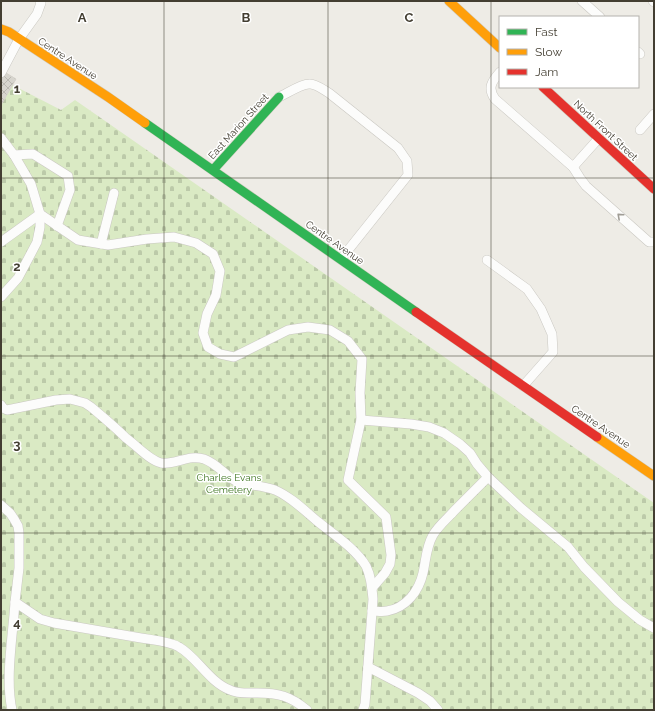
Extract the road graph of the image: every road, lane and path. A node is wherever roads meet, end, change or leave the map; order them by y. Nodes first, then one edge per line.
1 (40, 1) edge
2 (449, 1) edge
3 (582, 1) edge
4 (599, 16) edge
5 (1, 29) edge
6 (19, 39) junction
7 (499, 47) edge
8 (1, 73) edge
9 (499, 73) edge
10 (544, 88) edge
11 (279, 98) joint
12 (654, 114) edge
13 (640, 130) dead end
14 (1, 138) edge
15 (599, 138) junction
16 (14, 155) junction
17 (573, 167) junction
18 (212, 170) junction
19 (654, 189) edge
20 (114, 194) dead end
21 (40, 214) junction
22 (57, 226) junction
23 (1, 242) edge
24 (651, 242) edge
25 (101, 244) junction
26 (341, 259) junction
27 (487, 260) dead end
28 (1, 297) edge
29 (522, 386) junction
30 (2, 407) edge
31 (362, 420) junction
32 (654, 476) edge
33 (488, 477) junction
34 (1, 505) edge
35 (372, 588) junction
36 (15, 602) junction
37 (372, 611) junction
38 (654, 628) edge
39 (368, 667) junction
40 (12, 710) edge
41 (307, 710) edge
42 (363, 710) edge
43 (438, 710) edge

1 - 6 lane
2 - 7 main road
3 - 4 lane
5 - 6 main road, Centre Avenue
6 - 8 lane
6 - 18 main road, Centre Avenue
9 - 17 lane
10 - 15 main road, North Front Street
11 - 18 main road, East Marion Street
11 - 26 lane
12 - 13 lane
14 - 16 lane
15 - 17 lane
15 - 19 main road, North Front Street
16 - 21 lane
16 - 22 lane
24 -> 17 lane
18 - 26 main road, Centre Avenue
20 - 25 lane
21 - 22 lane
21 - 23 lane
21 - 28 lane
22 - 25 lane
25 - 31 lane
26 - 29 main road, Centre Avenue
27 - 29 lane
29 - 32 main road, Centre Avenue
30 - 35 lane
31 - 33 lane
31 - 35 lane
33 - 37 lane
33 - 38 lane
34 - 36 lane
35 - 37 lane
36 - 40 lane
36 - 41 lane
37 - 39 lane
39 - 42 lane
39 - 43 lane

